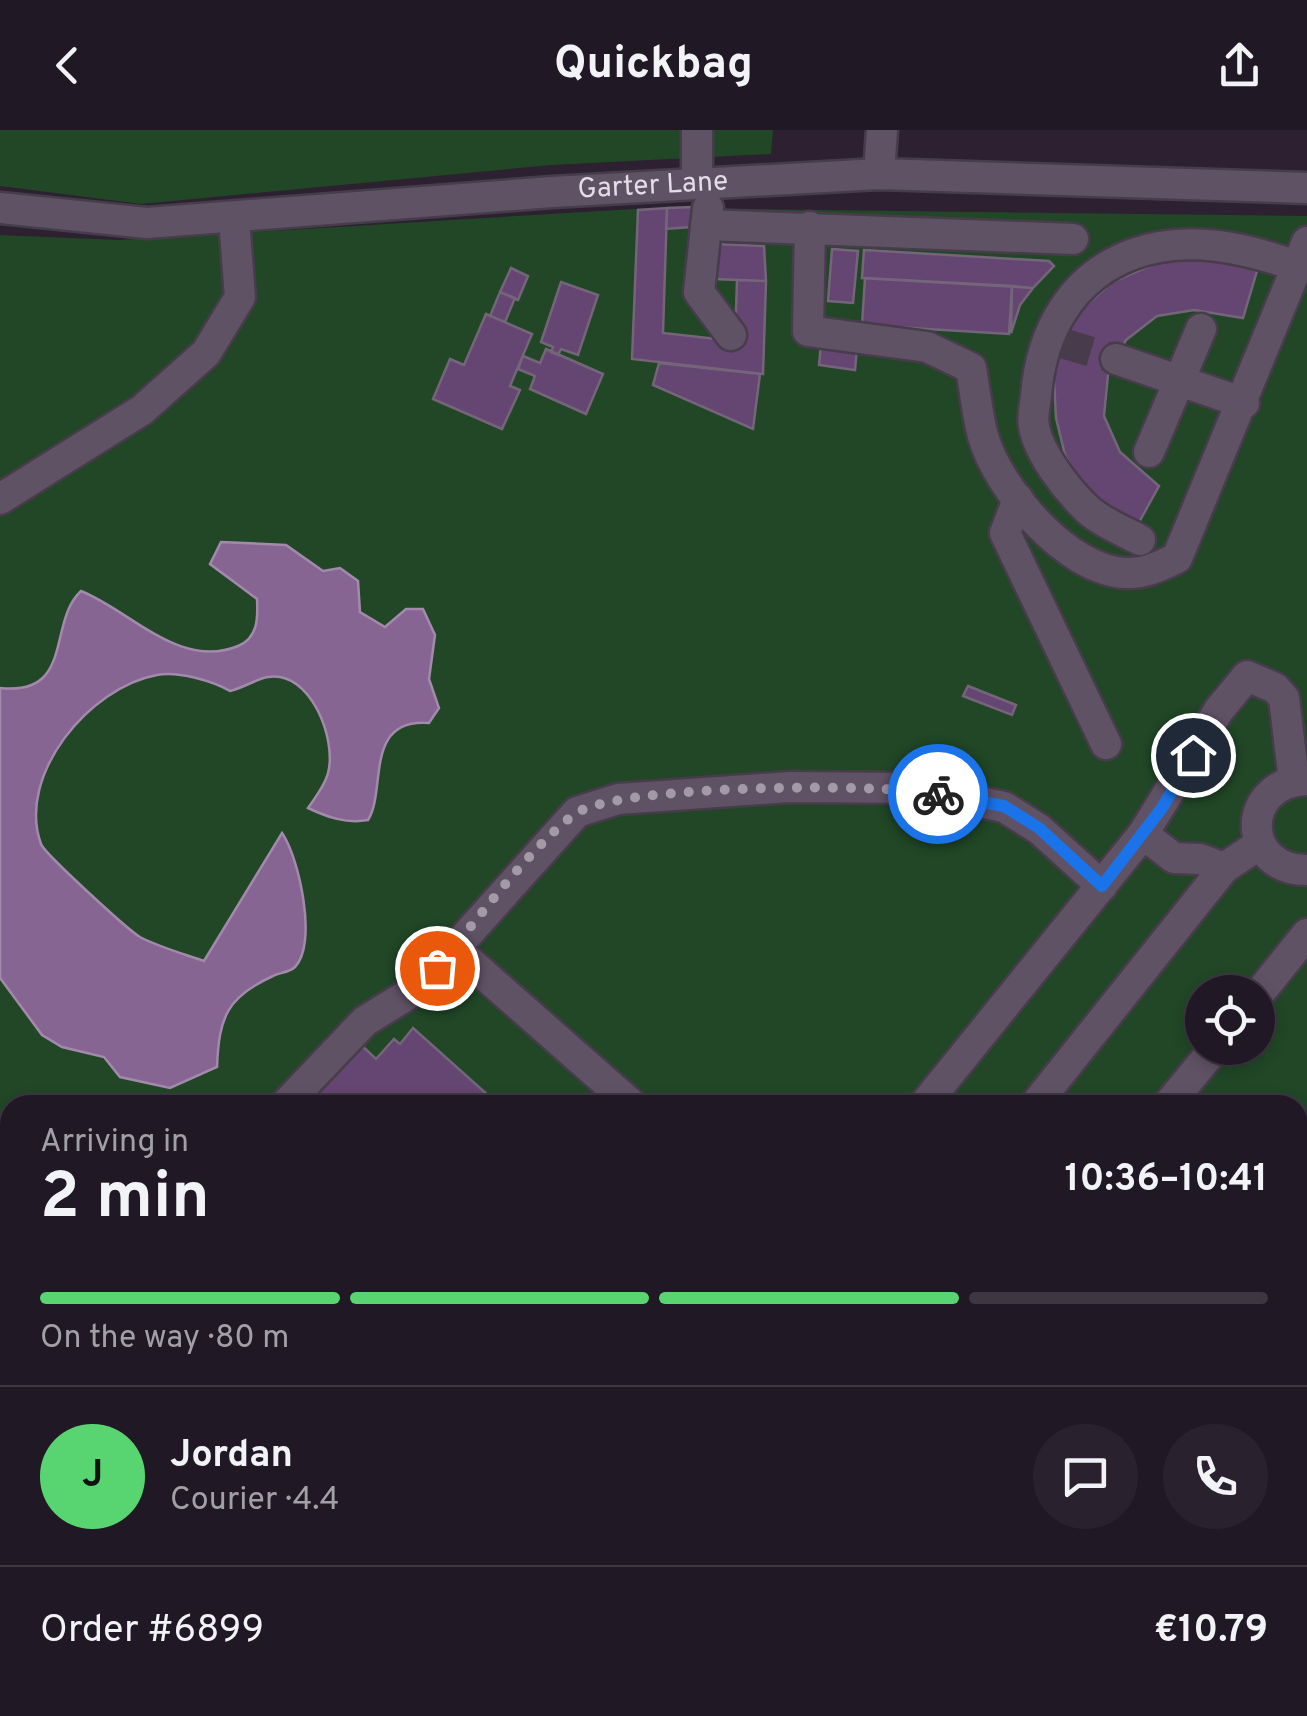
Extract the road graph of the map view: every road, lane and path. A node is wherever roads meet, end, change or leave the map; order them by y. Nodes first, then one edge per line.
1 (697, 130) edge
2 (882, 130) edge
3 (879, 174) junction
4 (702, 183) junction
5 (1307, 188) edge
6 (0, 208) edge
7 (234, 218) junction
8 (706, 225) junction
9 (810, 227) junction
10 (1073, 239) dead end
11 (1302, 254) edge
12 (1201, 329) dead end
13 (731, 335) dead end
14 (1116, 359) tunnel mouth
15 (1180, 380) junction
16 (1244, 403) junction
17 (1150, 452) dead end
18 (0, 499) edge
19 (1018, 499) junction
20 (1140, 540) dead end
21 (1106, 744) dead end
22 (1300, 781) edge
23 (1143, 834) junction
24 (1260, 844) junction
25 (1224, 868) junction
26 (1306, 874) edge
27 (1102, 886) junction
28 (1307, 934) edge
29 (454, 948) junction
30 (1274, 975) edge
31 (1201, 1065) edge
32 (295, 1095) edge
33 (621, 1095) edge
34 (932, 1095) edge
35 (1043, 1095) edge
36 (1176, 1095) edge

1 - 4 street
2 - 3 street
3 - 4 street, Garter Lane
3 - 5 street, Garter Lane
4 - 7 street, Garter Lane
4 - 8 street
6 - 7 street, Garter Lane
7 - 18 street
8 - 9 street
8 - 13 street
9 - 10 street
9 - 19 street
11 - 16 street
11 - 20 street
12 - 15 street
14 - 15 street
15 - 16 street
15 - 17 street
16 - 19 street
19 - 21 street
22 - 23 street
22 - 24 street
23 - 25 street
23 - 27 street
24 - 25 street
24 - 26 street
25 - 35 street
27 - 29 street
27 - 34 street
28 - 30 street
29 - 32 street
29 - 33 street
31 - 36 street

